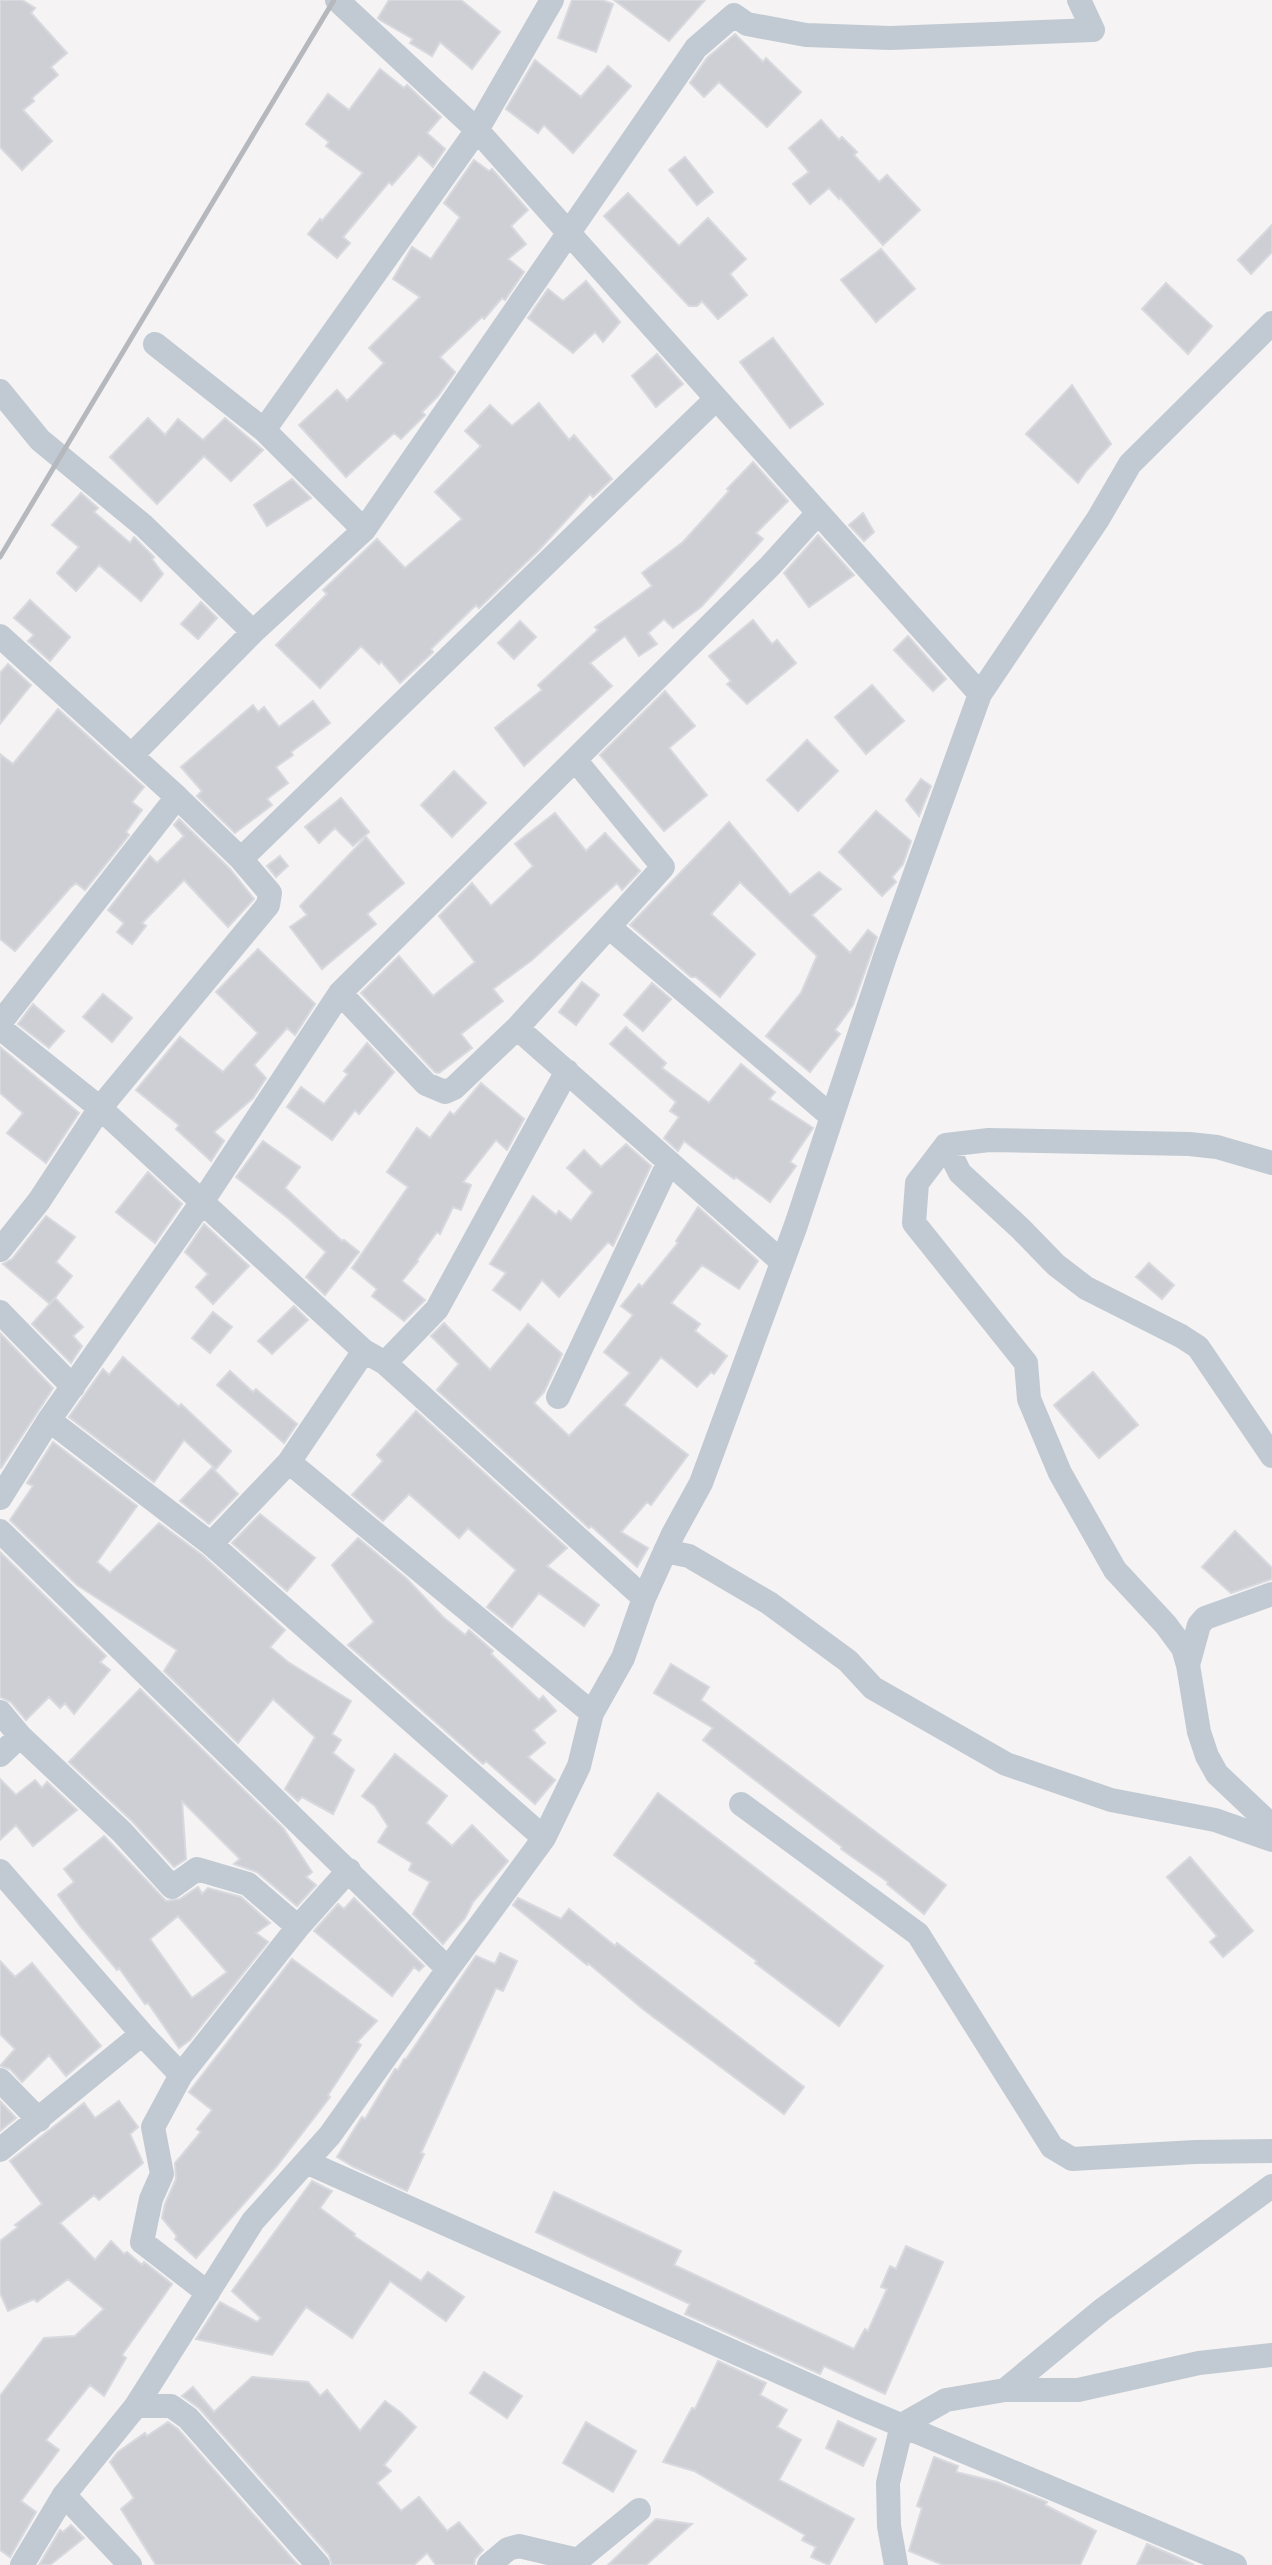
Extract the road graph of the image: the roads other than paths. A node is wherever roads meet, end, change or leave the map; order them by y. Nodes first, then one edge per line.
1 (337, 0) edge
2 (552, 0) edge
3 (1081, 0) edge
4 (477, 130) junction
5 (569, 234) junction
6 (1272, 323) edge
7 (155, 344) dead end
8 (0, 391) edge
9 (716, 399) junction
10 (264, 430) junction
11 (818, 513) junction
12 (364, 530) junction
13 (253, 632) junction
14 (0, 636) edge
15 (980, 694) junction
16 (132, 755) junction
17 (576, 761) junction
18 (177, 797) junction
19 (241, 859) junction
20 (609, 927) junction
21 (341, 993) junction
22 (0, 1026) edge
23 (517, 1028) junction
24 (567, 1071) junction
25 (100, 1108) junction
26 (831, 1116) junction
27 (946, 1145) junction
28 (669, 1162) junction
29 (1272, 1163) edge
30 (202, 1202) junction
31 (0, 1250) edge
32 (782, 1262) junction
33 (0, 1312) edge
34 (375, 1357) junction
35 (73, 1387) junction
36 (558, 1397) dead end
37 (49, 1420) junction
38 (1272, 1456) edge
39 (289, 1462) junction
40 (0, 1499) edge
41 (0, 1528) edge
42 (212, 1544) junction
43 (665, 1551) junction
44 (1272, 1594) edge
45 (644, 1598) junction
46 (1188, 1665) junction
47 (0, 1712) edge
48 (592, 1713) junction
49 (20, 1736) junction
50 (0, 1755) edge
51 (741, 1804) dead end
52 (1272, 1826) edge
53 (544, 1838) junction
54 (1272, 1840) edge
55 (349, 1870) junction
56 (0, 1871) edge
57 (298, 1927) junction
58 (448, 1969) junction
59 (142, 2034) junction
60 (181, 2076) junction
61 (0, 2080) edge
62 (39, 2120) junction
63 (0, 2150) edge
64 (1272, 2151) edge
65 (306, 2162) junction
66 (1272, 2186) edge
67 (208, 2293) junction
68 (1272, 2355) edge
69 (1005, 2390) junction
70 (139, 2400) junction
71 (902, 2426) junction
72 (64, 2495) junction
73 (639, 2510) dead end
74 (580, 2563) edge
75 (1228, 2564) edge
76 (22, 2565) edge
77 (130, 2565) edge
78 (318, 2565) edge
79 (489, 2565) edge
80 (896, 2565) edge

1 - 4 street
2 - 4 street
3 - 5 street
4 - 5 street
4 - 10 street
5 - 9 street
5 - 12 street
6 - 15 street
7 - 10 street
8 - 13 street
9 - 11 street
9 - 19 street
10 - 12 street
11 - 15 street
11 - 17 street
12 - 13 street
13 - 16 street
14 - 16 street
15 - 26 street
16 - 18 street
17 - 20 street
17 - 21 street
18 - 19 street
18 - 22 street
19 - 25 street
20 - 23 street
20 - 26 street
21 - 23 street
21 - 30 street
22 - 25 street
23 - 24 street
24 - 28 street
24 - 34 street
25 - 30 street
25 - 31 street
26 - 32 street
27 - 29 street
27 - 38 street
27 - 46 street
28 - 32 street
28 - 36 street
30 - 34 street
30 - 35 street
32 - 43 street
33 - 35 street
34 - 39 street
34 - 45 street
35 - 37 street
37 - 40 street
37 - 42 street
39 - 42 street
39 - 48 street
41 - 55 street
42 - 53 street
43 - 45 street
43 - 54 street
44 - 46 street
45 - 48 street
46 - 52 street
47 - 49 street
48 - 53 street
49 - 50 street
49 - 57 street
51 - 64 street
53 - 58 street
55 - 57 street
55 - 58 street
56 - 59 street
57 - 60 street
58 - 65 street
59 - 60 street
59 - 62 street
60 - 67 street
61 - 62 street
62 - 63 street
65 - 67 street
65 - 71 street
66 - 69 street
67 - 70 street
68 - 69 street
69 - 71 street
70 - 72 street
70 - 78 street
71 - 75 street
71 - 80 street
72 - 76 street
72 - 77 street
73 - 74 street
74 - 79 street

